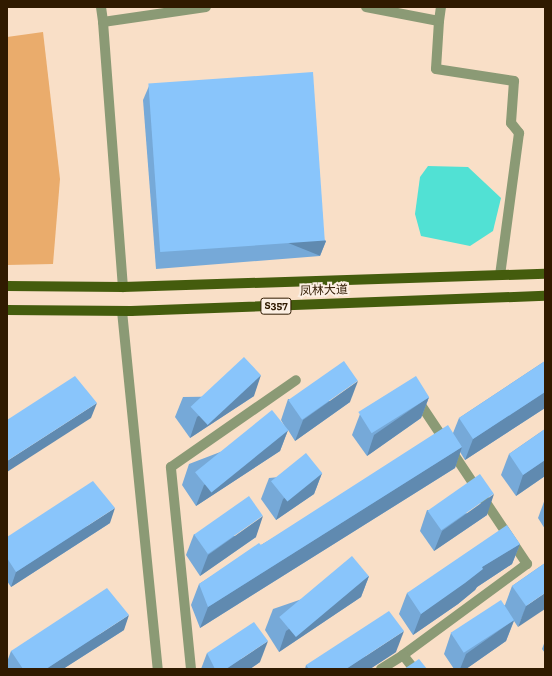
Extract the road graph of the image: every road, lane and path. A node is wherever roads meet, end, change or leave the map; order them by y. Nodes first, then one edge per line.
1 (101, 7) edge
2 (206, 7) edge
3 (366, 7) edge
4 (441, 7) edge
5 (439, 21) junction
6 (103, 22) junction
7 (545, 274) edge
8 (500, 275) junction
9 (7, 286) edge
10 (123, 287) junction
11 (545, 296) edge
12 (7, 310) edge
13 (122, 311) junction
14 (296, 380) dead end
15 (416, 398) edge
16 (403, 655) junction
17 (158, 669) edge
18 (191, 669) edge
19 (381, 669) edge
20 (414, 669) edge

1 - 6 street
2 - 6 street
3 - 5 street
4 - 5 street
5 - 8 street
6 - 10 street
7 - 8 main road, 凤林大道 / S357
8 - 10 main road, 凤林大道 / S357
9 - 10 main road, 凤林大道 / S357
11 - 13 main road, 凤林大道 / S357
12 - 13 main road, 凤林大道 / S357
13 - 17 street
14 - 18 street
15 - 16 street
16 - 19 street
16 - 20 street

